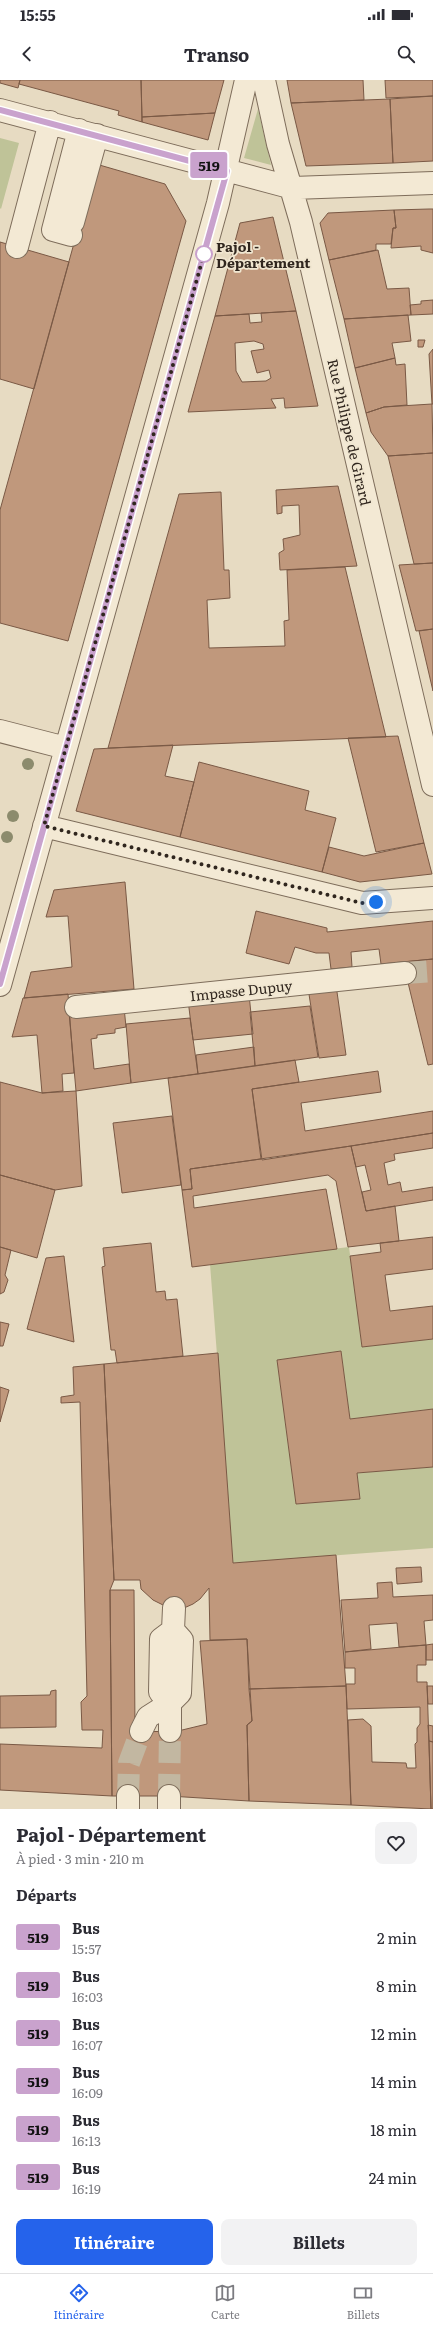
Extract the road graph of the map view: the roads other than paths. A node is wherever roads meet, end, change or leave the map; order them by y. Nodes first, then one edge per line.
1 (246, 80) edge
2 (264, 80) edge
3 (0, 110) edge
4 (50, 122) junction
5 (88, 133) junction
6 (227, 171) junction
7 (433, 183) edge
8 (293, 188) junction
9 (72, 228) dead end
10 (17, 247) dead end
11 (0, 731) edge
12 (66, 748) junction
13 (433, 785) edge
14 (44, 826) junction
15 (433, 898) edge
16 (405, 974) tunnel mouth
17 (0, 985) edge
18 (76, 1007) dead end
19 (174, 1608) dead end
20 (170, 1704) junction

1 - 6 street
2 - 8 street, Rue Philippe de Girard
3 - 4 street
4 - 5 street
4 - 10 street
5 - 6 street
5 - 9 street
6 - 8 street
6 - 12 street
7 - 8 street
8 - 13 street, Rue Philippe de Girard
11 - 12 street
12 - 14 street
14 - 15 street
14 - 17 street
16 - 18 street, Impasse Dupuy
19 - 20 street
20 - 20 street

